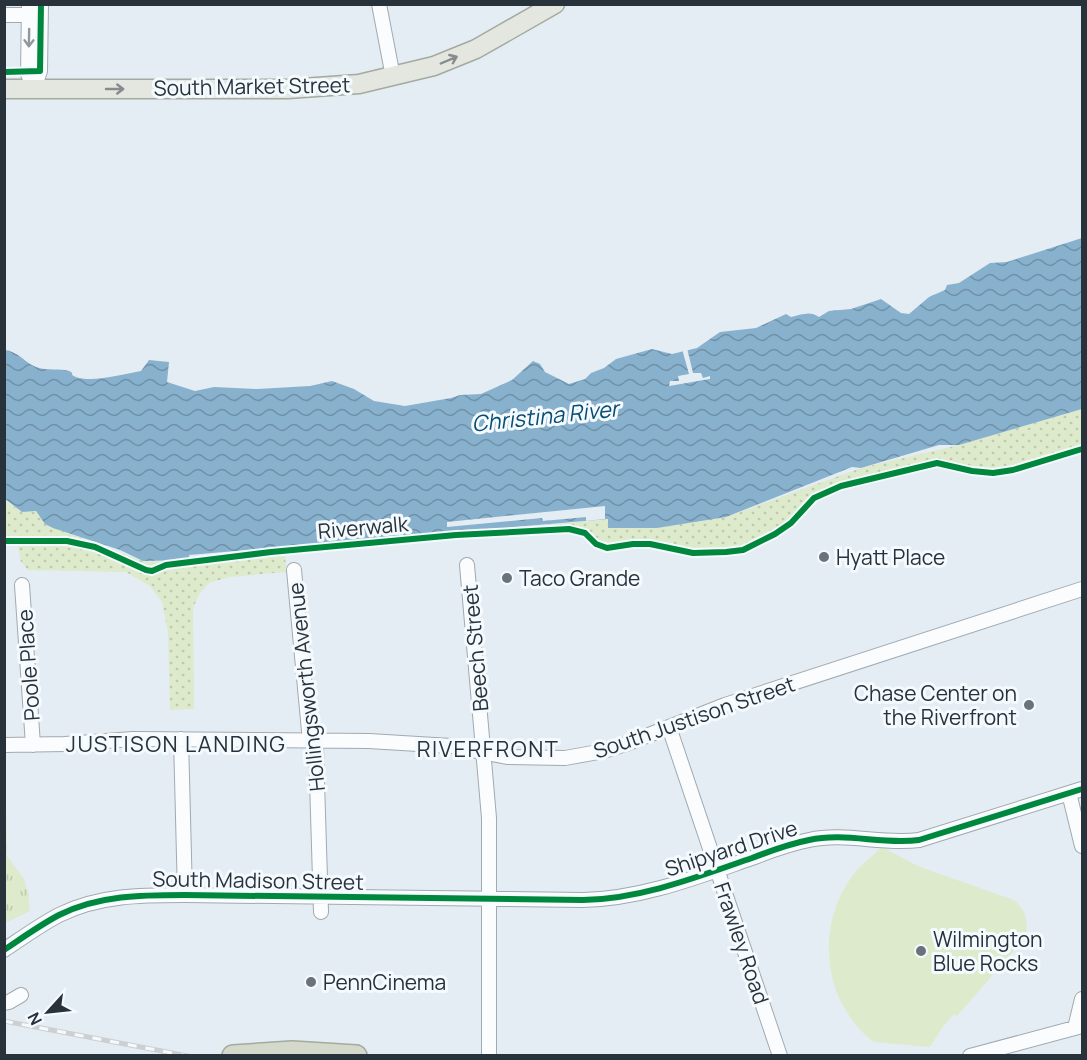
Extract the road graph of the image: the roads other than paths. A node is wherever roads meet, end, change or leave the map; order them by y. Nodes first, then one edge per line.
1 (380, 4) edge
2 (555, 4) edge
3 (35, 10) edge
4 (4, 15) edge
5 (393, 77) junction
6 (4, 89) edge
7 (34, 89) junction
8 (467, 565) dead end
9 (294, 570) dead end
10 (22, 585) dead end
11 (1083, 590) edge
12 (669, 727) junction
13 (181, 739) junction
14 (313, 740) junction
15 (4, 745) edge
16 (33, 745) junction
17 (484, 752) junction
18 (1083, 789) edge
19 (1069, 793) junction
20 (1083, 846) edge
21 (717, 870) junction
22 (185, 895) junction
23 (321, 897) junction
24 (490, 899) junction
25 (321, 912) dead end
26 (32, 931) junction
27 (4, 940) edge
28 (4, 950) edge
29 (21, 995) dead end
30 (1083, 999) edge
31 (5, 1009) edge
32 (1079, 1027) edge
33 (233, 1056) edge
34 (356, 1056) edge
35 (489, 1056) edge
36 (780, 1056) edge
37 (970, 1056) edge

1 - 5 street
5 -> 2 main road, South Market Street
3 - 4 street
3 - 7 street
7 -> 5 main road, South Market Street
6 - 7 main road, South Market Street
8 - 17 street, Beech Street
9 - 14 street, Hollingsworth Avenue
10 - 16 street, Poole Place
11 - 12 street, South Justison Street
12 - 17 street, South Justison Street
12 - 21 street, Frawley Road
13 - 14 street, South Justison Street
13 - 16 street, South Justison Street
13 - 22 street
14 - 17 street, South Justison Street
14 - 23 street, Hollingsworth Avenue
15 - 16 street, South Justison Street
17 - 24 street, Beech Street
18 - 19 street, Shipyard Drive
19 - 20 street
19 - 21 street, Shipyard Drive
21 - 24 street, Shipyard Drive
21 - 36 street, Frawley Road
22 - 23 street, South Madison Street
22 - 26 street, South Madison Street
23 - 24 street, South Madison Street
23 - 25 street, Hollingsworth Avenue
24 - 35 street, Beech Street
26 - 27 street, South Madison Street
26 - 28 street, South Madison Street
29 - 31 street
30 - 32 street
32 - 37 street
33 - 34 highway

